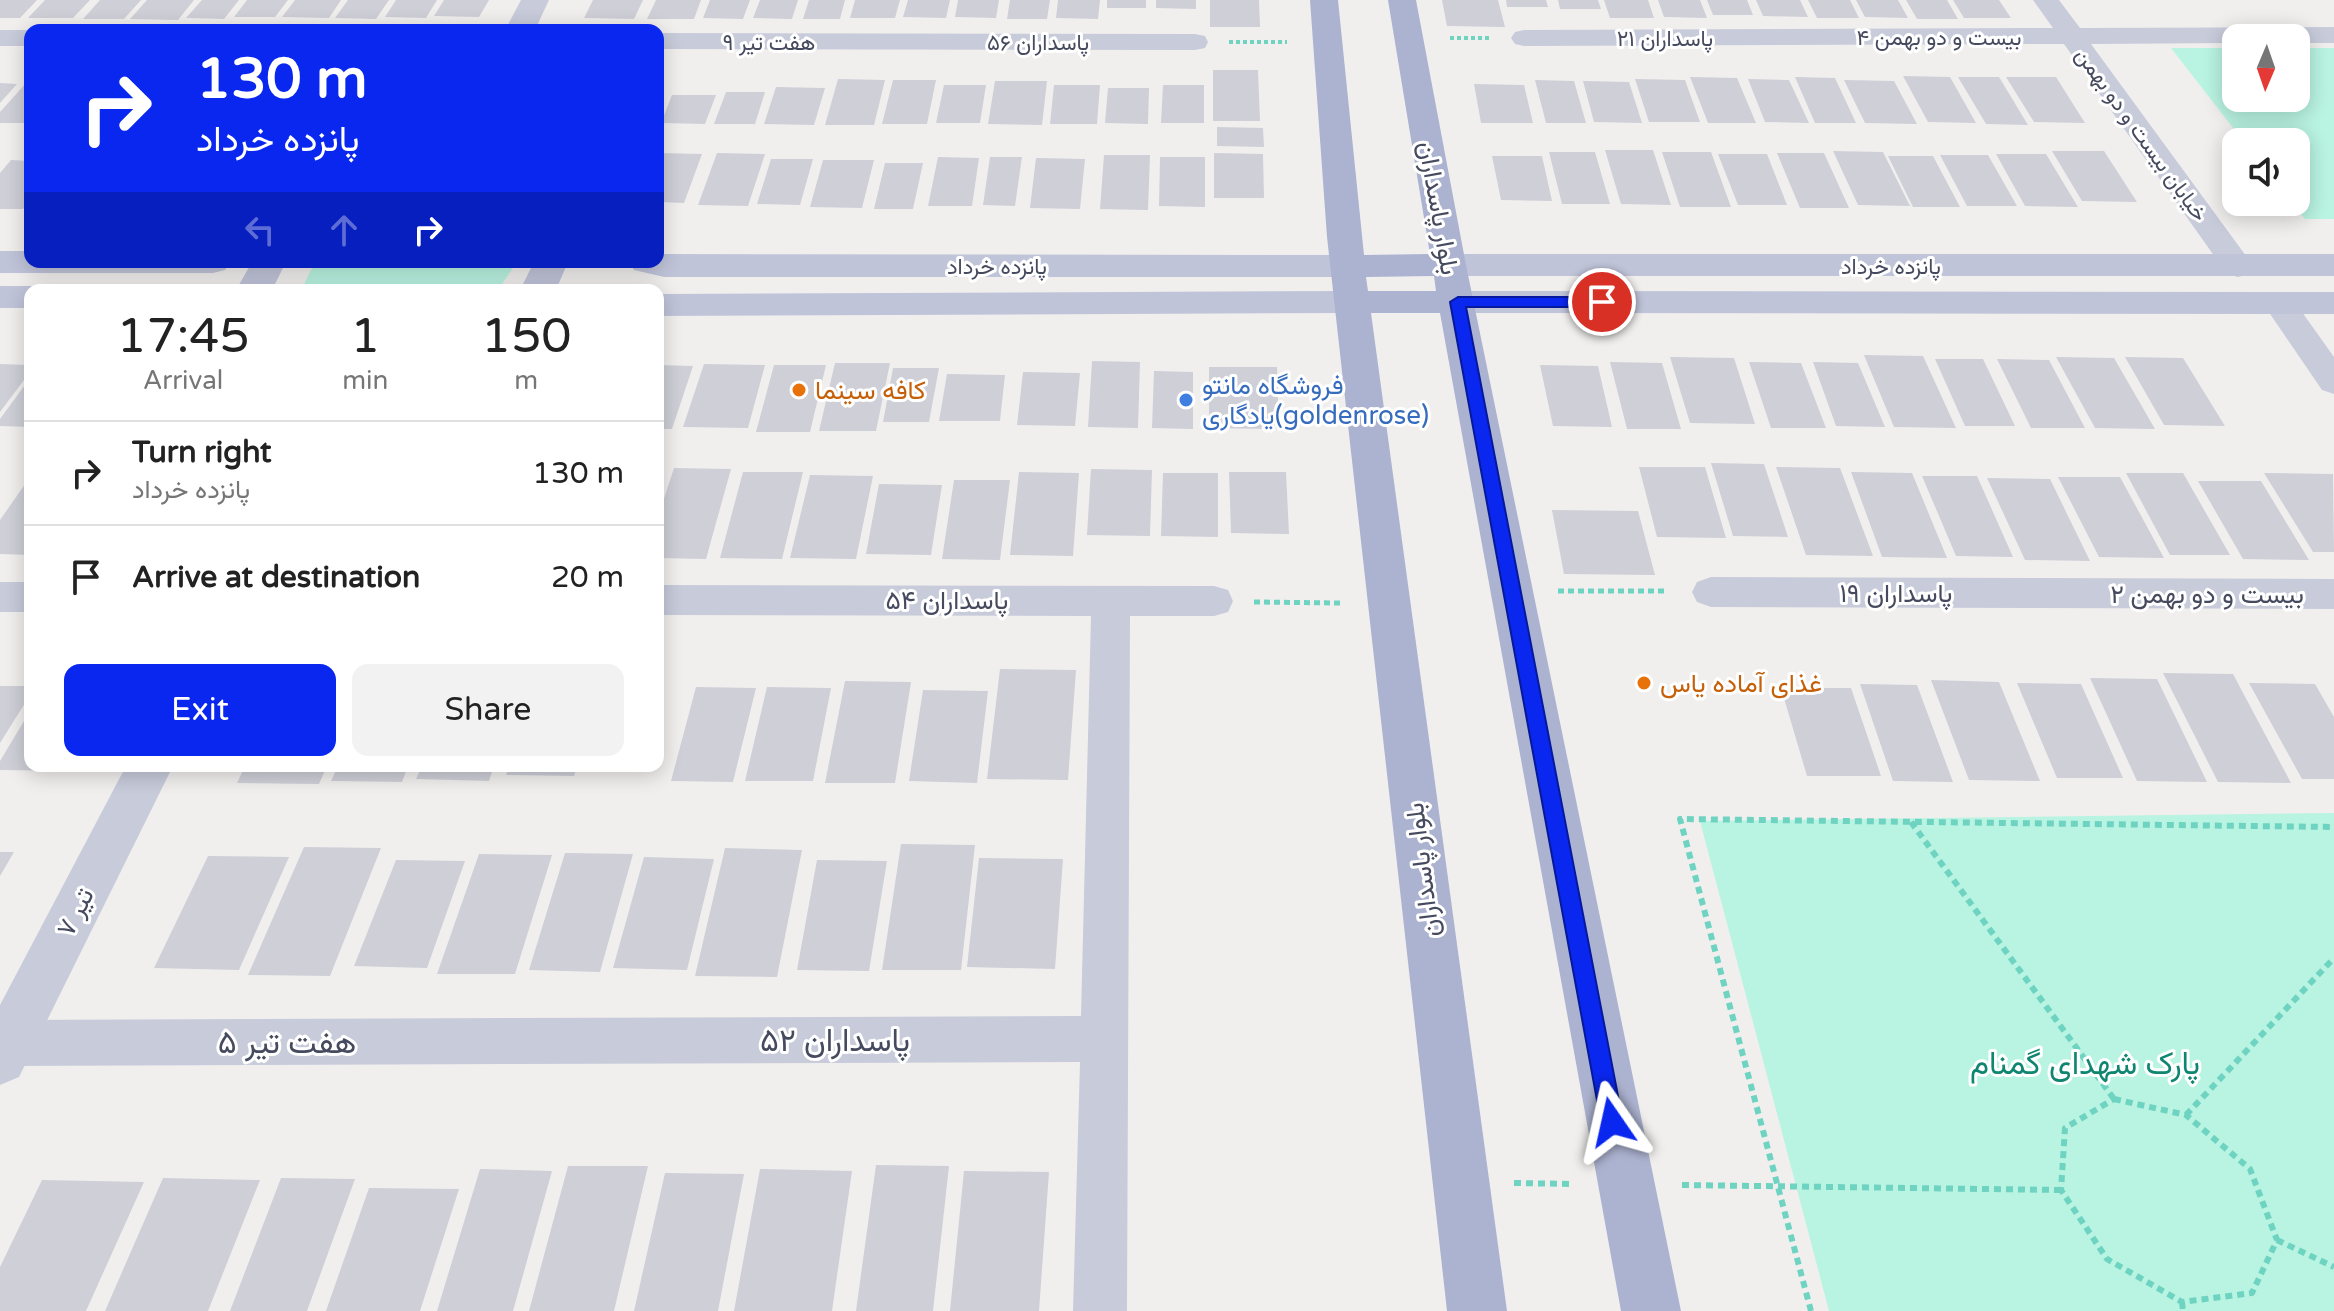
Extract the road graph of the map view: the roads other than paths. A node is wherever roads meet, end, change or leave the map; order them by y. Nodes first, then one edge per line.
1 (535, 0) edge
2 (1324, 0) edge
3 (1402, 0) edge
4 (2046, 0) edge
5 (523, 24) edge
6 (2334, 35) edge
7 (2072, 36) junction
8 (1805, 37) joint
9 (0, 38) edge
10 (24, 38) edge
11 (1524, 38) road end
12 (664, 41) edge
13 (880, 42) joint
14 (1195, 42) road end
15 (0, 262) edge
16 (24, 262) edge
17 (2334, 265) edge
18 (664, 266) edge
19 (2238, 267) junction
20 (1350, 284) junction
21 (1453, 284) junction
22 (0, 297) edge
23 (24, 297) edge
24 (2334, 303) edge
25 (664, 305) edge
26 (2280, 305) junction
27 (2334, 382) edge
28 (1711, 592) road end
29 (2081, 593) joint
30 (2334, 594) edge
31 (0, 597) edge
32 (24, 597) edge
33 (669, 600) edge
34 (1111, 601) junction
35 (1214, 601) road end
36 (147, 772) edge
37 (1104, 1039) junction
38 (566, 1040) joint
39 (3, 1048) edge
40 (1100, 1311) edge
41 (1477, 1311) edge
42 (1651, 1311) edge

1 - 5 street
2 - 20 main road, بلوار پاسداران
3 - 21 main road, بلوار پاسداران
4 - 7 street, خیابان بیست و دو بهمن
6 - 7 street, بیست و دو بهمن ۴
7 - 8 street, بیست و دو بهمن ۴
7 - 19 street, خیابان بیست و دو بهمن
8 - 11 street, پاسداران ۲۱
9 - 10 street
12 - 13 street, هفت تیر ۹
13 - 14 street, پاسداران ۵۶
15 - 16 main road
17 - 19 main road, پانزده خرداد
18 - 20 main road, پانزده خرداد
19 - 21 main road, پانزده خرداد
20 - 21 main road
20 - 25 main road, پانزده خرداد
20 - 41 main road, بلوار پاسداران
21 - 26 main road, پانزده خرداد
21 - 42 main road, بلوار پاسداران
22 - 23 main road
24 - 26 main road, پانزده خرداد
26 - 27 street
28 - 29 street, پاسداران ۱۹
29 - 30 street, بیست و دو بهمن ۲
31 - 32 street
33 - 34 street, پاسداران ۵۴
34 - 35 street, پاسداران ۵۴
34 - 37 street
36 - 39 street, ۷ تیر
37 - 38 street, پاسداران ۵۲
37 - 40 street
38 - 39 street, هفت تیر ۵

